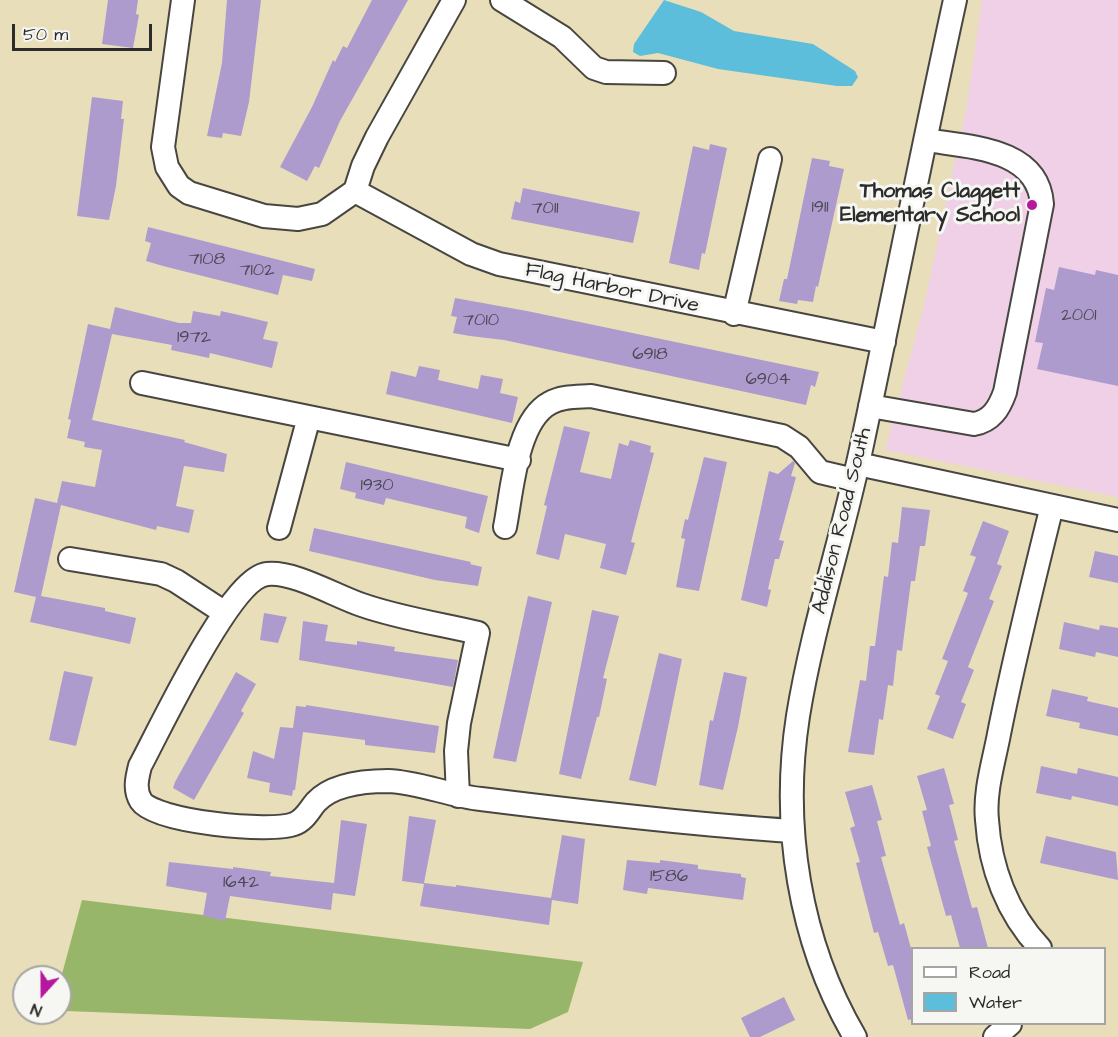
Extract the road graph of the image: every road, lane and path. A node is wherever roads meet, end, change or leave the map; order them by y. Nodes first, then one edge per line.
1 (183, 0) edge
2 (454, 0) edge
3 (502, 0) edge
4 (956, 0) edge
5 (664, 73) dead end
6 (926, 140) junction
7 (770, 159) dead end
8 (356, 190) junction
9 (734, 314) junction
10 (884, 342) junction
11 (142, 383) dead end
12 (870, 406) junction
13 (309, 417) junction
14 (519, 460) junction
15 (856, 472) junction
16 (1052, 506) junction
17 (1118, 520) edge
18 (505, 526) dead end
19 (279, 528) dead end
20 (70, 559) dead end
21 (225, 613) junction
22 (458, 796) junction
23 (792, 831) junction
24 (1039, 947) edge
25 (1008, 1025) edge
26 (855, 1037) edge
27 (995, 1037) edge

1 - 8 street
2 - 8 street
3 - 5 street
4 - 6 street, Addison Road South
6 - 10 street, Addison Road South
6 - 12 street
7 - 9 street
8 - 9 street, Flag Harbor Drive
9 - 10 street, Flag Harbor Drive
10 - 12 street, Addison Road South
11 - 13 street
12 - 15 street, Addison Road South
13 - 14 street
13 - 19 street
14 - 15 street
14 - 18 street
15 - 16 street
15 - 23 street, Addison Road South
16 - 17 street
16 - 24 street
20 - 21 street
21 - 22 street
21 - 22 street
22 - 23 street
23 - 26 street, Addison Road South
25 - 27 street

